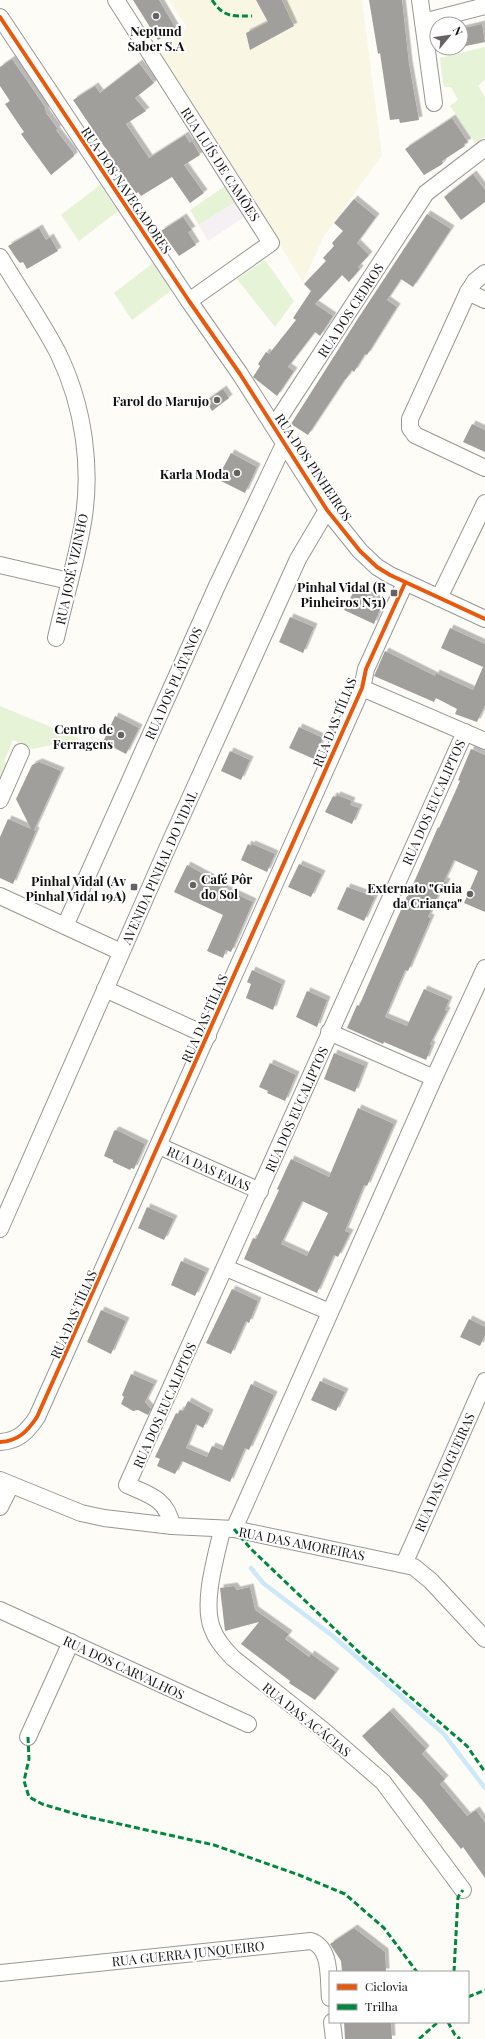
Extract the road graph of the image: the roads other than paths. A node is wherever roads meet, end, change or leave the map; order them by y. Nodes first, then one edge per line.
1 (116, 0) edge
2 (420, 0) edge
3 (485, 6) edge
4 (0, 16) edge
5 (423, 22) junction
6 (434, 103) dead end
7 (485, 148) edge
8 (0, 257) edge
9 (485, 273) edge
10 (468, 292) junction
11 (485, 300) edge
12 (189, 302) junction
13 (240, 374) joint
14 (274, 426) junction
15 (285, 442) junction
16 (485, 468) edge
17 (485, 502) edge
18 (327, 510) junction
19 (0, 565) edge
20 (69, 581) junction
21 (405, 582) junction
22 (440, 598) junction
23 (485, 618) edge
24 (56, 638) dead end
25 (362, 688) junction
26 (465, 732) junction
27 (485, 741) edge
28 (21, 752) dead end
29 (0, 800) edge
30 (7, 899) edge
31 (65, 926) junction
32 (121, 952) junction
33 (485, 968) edge
34 (105, 989) junction
35 (329, 1032) junction
36 (208, 1036) junction
37 (434, 1078) junction
38 (159, 1146) junction
39 (260, 1190) junction
40 (0, 1229) edge
41 (226, 1268) junction
42 (330, 1312) junction
43 (485, 1381) edge
44 (0, 1442) edge
45 (6, 1482) edge
46 (0, 1507) edge
47 (172, 1526) junction
48 (228, 1530) junction
49 (404, 1564) junction
50 (0, 1610) edge
51 (485, 1639) edge
52 (71, 1642) junction
53 (248, 1724) dead end
54 (28, 1737) dead end
55 (463, 1890) dead end
56 (0, 1973) edge
57 (329, 1987) edge
58 (332, 2023) edge
59 (334, 2039) edge

1 - 12 street, RUA LUÍS DE CAMÕES
2 - 5 street
3 - 5 street
4 - 12 street, RUA DOS NAVEGADORES
5 - 6 street
7 - 14 street, RUA DOS CEDROS
8 - 20 street, RUA JOSÉ VIZINHO
9 - 10 street
10 - 11 street
10 - 16 street
12 - 13 street, RUA DOS NAVEGADORES
13 - 14 street, RUA DOS PINHEIROS
14 - 15 street, RUA DOS PINHEIROS
15 - 18 street, RUA DOS PINHEIROS
15 - 31 street, RUA DOS PLÁTANOS
17 - 22 street
18 - 21 street, RUA DOS PINHEIROS
18 - 32 street, AVENIDA PINHAL DO VIDAL
19 - 20 street
20 - 24 street, RUA JOSÉ VIZINHO
21 - 22 street, RUA DOS PINHEIROS
21 - 25 street, RUA DAS TÍLIAS
22 - 23 street, RUA DOS PINHEIROS
25 - 26 street
25 - 36 street, RUA DAS TÍLIAS
26 - 27 street
26 - 35 street, RUA DOS EUCALIPTOS
28 - 29 street
30 - 31 street
31 - 32 street
32 - 34 street, AVENIDA PINHAL DO VIDAL
33 - 37 street, RUA DAS ACÁCIAS
34 - 36 street
34 - 40 street, AVENIDA PINHAL DO VIDAL
35 - 37 street
35 - 39 street, RUA DOS EUCALIPTOS
36 - 38 street, RUA DAS TÍLIAS
37 - 42 street, RUA DAS ACÁCIAS
38 - 39 street, RUA DAS FAIAS
38 - 44 street, RUA DAS TÍLIAS
39 - 41 street, RUA DOS EUCALIPTOS
41 - 42 street
41 - 47 street, RUA DOS EUCALIPTOS
42 - 48 street, RUA DAS ACÁCIAS
43 - 49 street, RUA DAS NOGUEIRAS
45 - 46 street
45 - 47 street, RUA DAS AMOREIRAS
47 - 48 street, RUA DAS AMOREIRAS
48 - 49 street, RUA DAS AMOREIRAS
48 - 55 street, RUA DAS ACÁCIAS
49 - 51 street, RUA DAS AMOREIRAS
50 - 52 street, RUA DOS CARVALHOS
52 - 53 street, RUA DOS CARVALHOS
52 - 54 street
56 - 57 street, RUA GUERRA JUNQUEIRO
58 - 59 street

